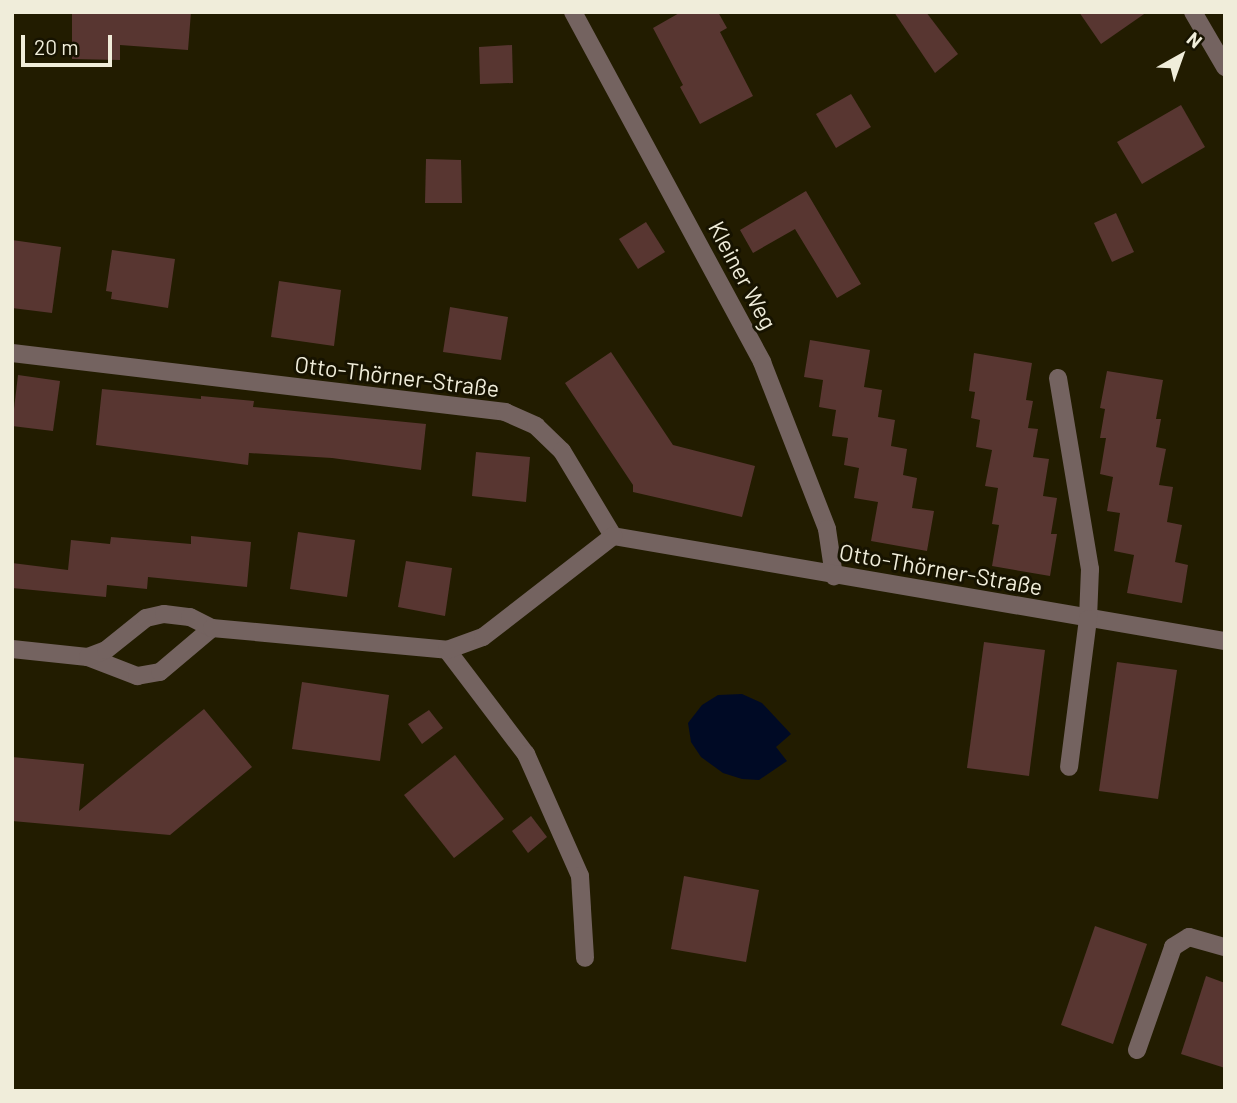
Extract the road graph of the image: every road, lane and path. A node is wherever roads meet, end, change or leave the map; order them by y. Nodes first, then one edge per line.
1 (573, 12) edge
2 (1193, 12) edge
3 (1225, 66) edge
4 (12, 353) edge
5 (1058, 378) dead end
6 (612, 536) junction
7 (834, 576) junction
8 (1088, 620) junction
9 (212, 628) junction
10 (1225, 641) edge
11 (12, 649) edge
12 (447, 650) junction
13 (88, 657) junction
14 (1069, 767) dead end
15 (1225, 947) edge
16 (585, 958) dead end
17 (1138, 1050) dead end

1 - 7 street, Kleiner Weg
2 - 3 street
4 - 6 street, Otto-Thörner-Straße
5 - 8 street
6 - 7 street, Otto-Thörner-Straße
6 - 12 street
7 - 8 street, Otto-Thörner-Straße
8 - 10 street, Otto-Thörner-Straße
8 - 14 street
9 - 12 street
9 - 13 street
9 - 13 street
11 - 13 street
12 - 16 street
15 - 17 street

